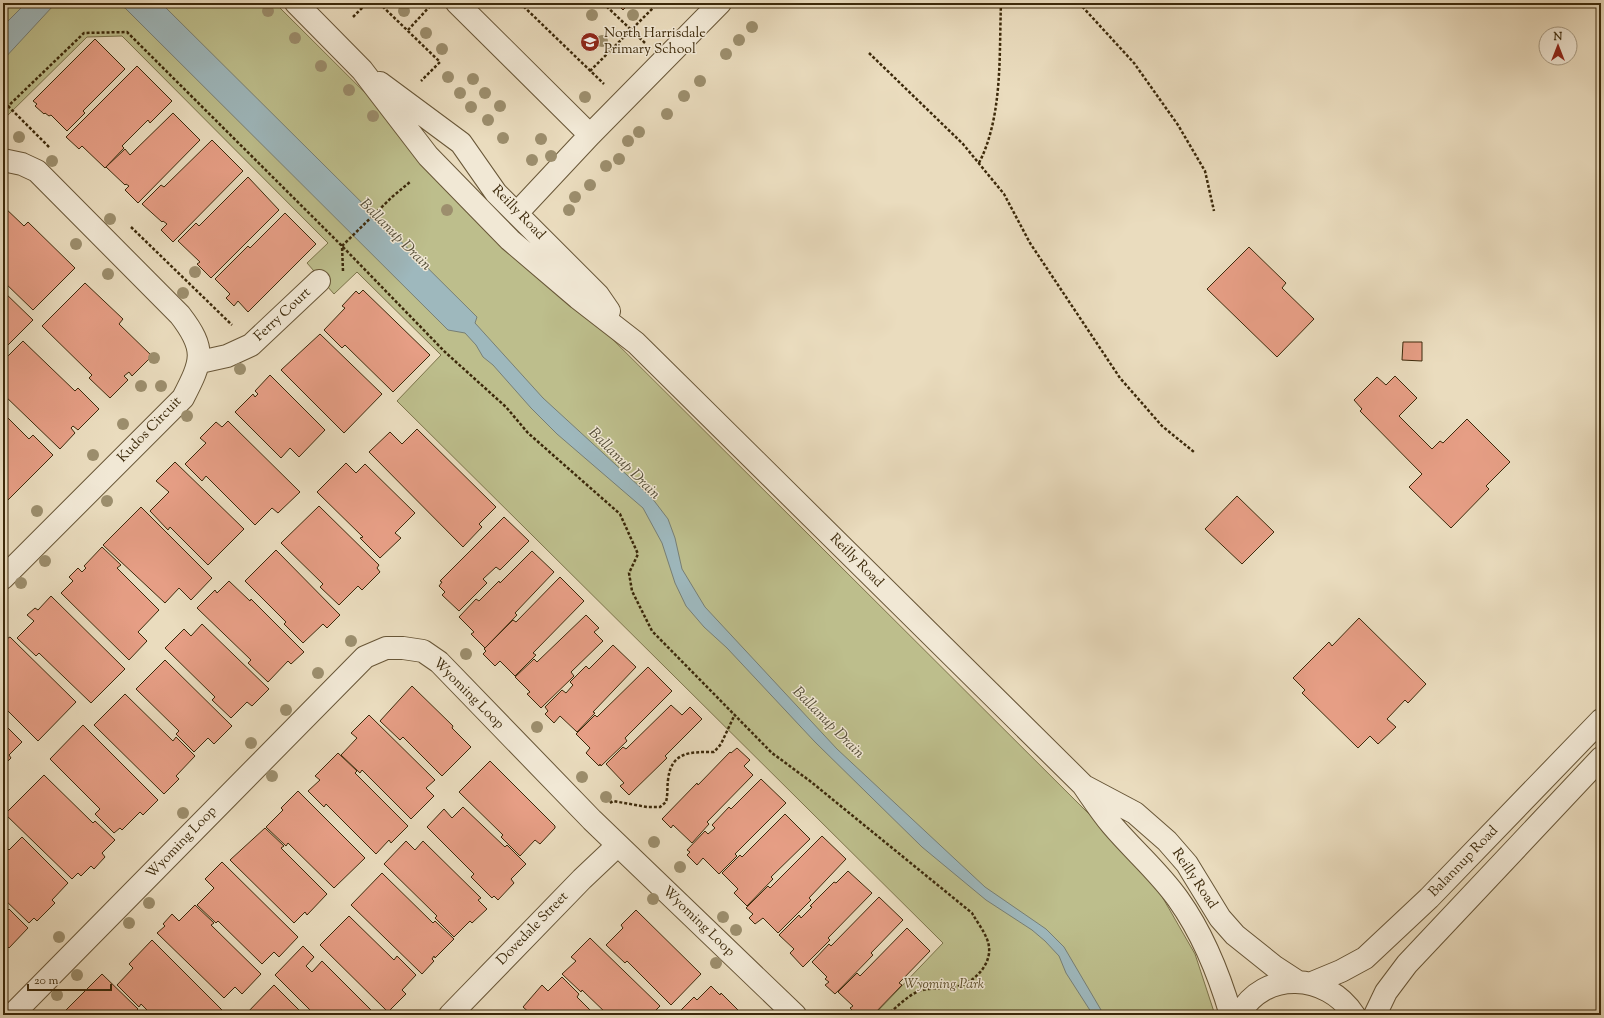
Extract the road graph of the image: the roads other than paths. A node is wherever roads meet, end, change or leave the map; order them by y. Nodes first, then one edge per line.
1 (296, 3) edge
2 (457, 3) edge
3 (720, 3) edge
4 (362, 70) junction
5 (590, 135) junction
6 (3, 160) edge
7 (517, 213) junction
8 (319, 281) dead end
9 (628, 337) junction
10 (200, 362) junction
11 (3, 578) edge
12 (1601, 720) edge
13 (1601, 758) edge
14 (1083, 786) junction
15 (618, 845) junction
16 (1305, 982) junction
17 (12, 1015) edge
18 (450, 1015) edge
19 (795, 1015) edge
20 (1231, 1015) edge
21 (1239, 1015) edge
22 (1354, 1015) edge
23 (1375, 1015) edge

1 - 4 street, Reilly Road
2 - 5 street
3 - 5 street
4 - 7 street, Reilly Road
4 - 9 street, Reilly Road
5 - 7 street
6 - 10 street
7 - 9 street, Reilly Road
8 - 10 street, Ferry Court
9 - 14 street, Reilly Road
10 - 11 street, Kudos Circuit
12 - 16 street, Balannup Road
13 - 23 street, Balannup Road
14 - 16 street, Reilly Road
14 - 20 street, Reilly Road
15 - 17 street, Wyoming Loop
15 - 18 street, Dovedale Street
15 - 19 street, Wyoming Loop
16 - 21 street
16 - 22 street, Reilly Road

